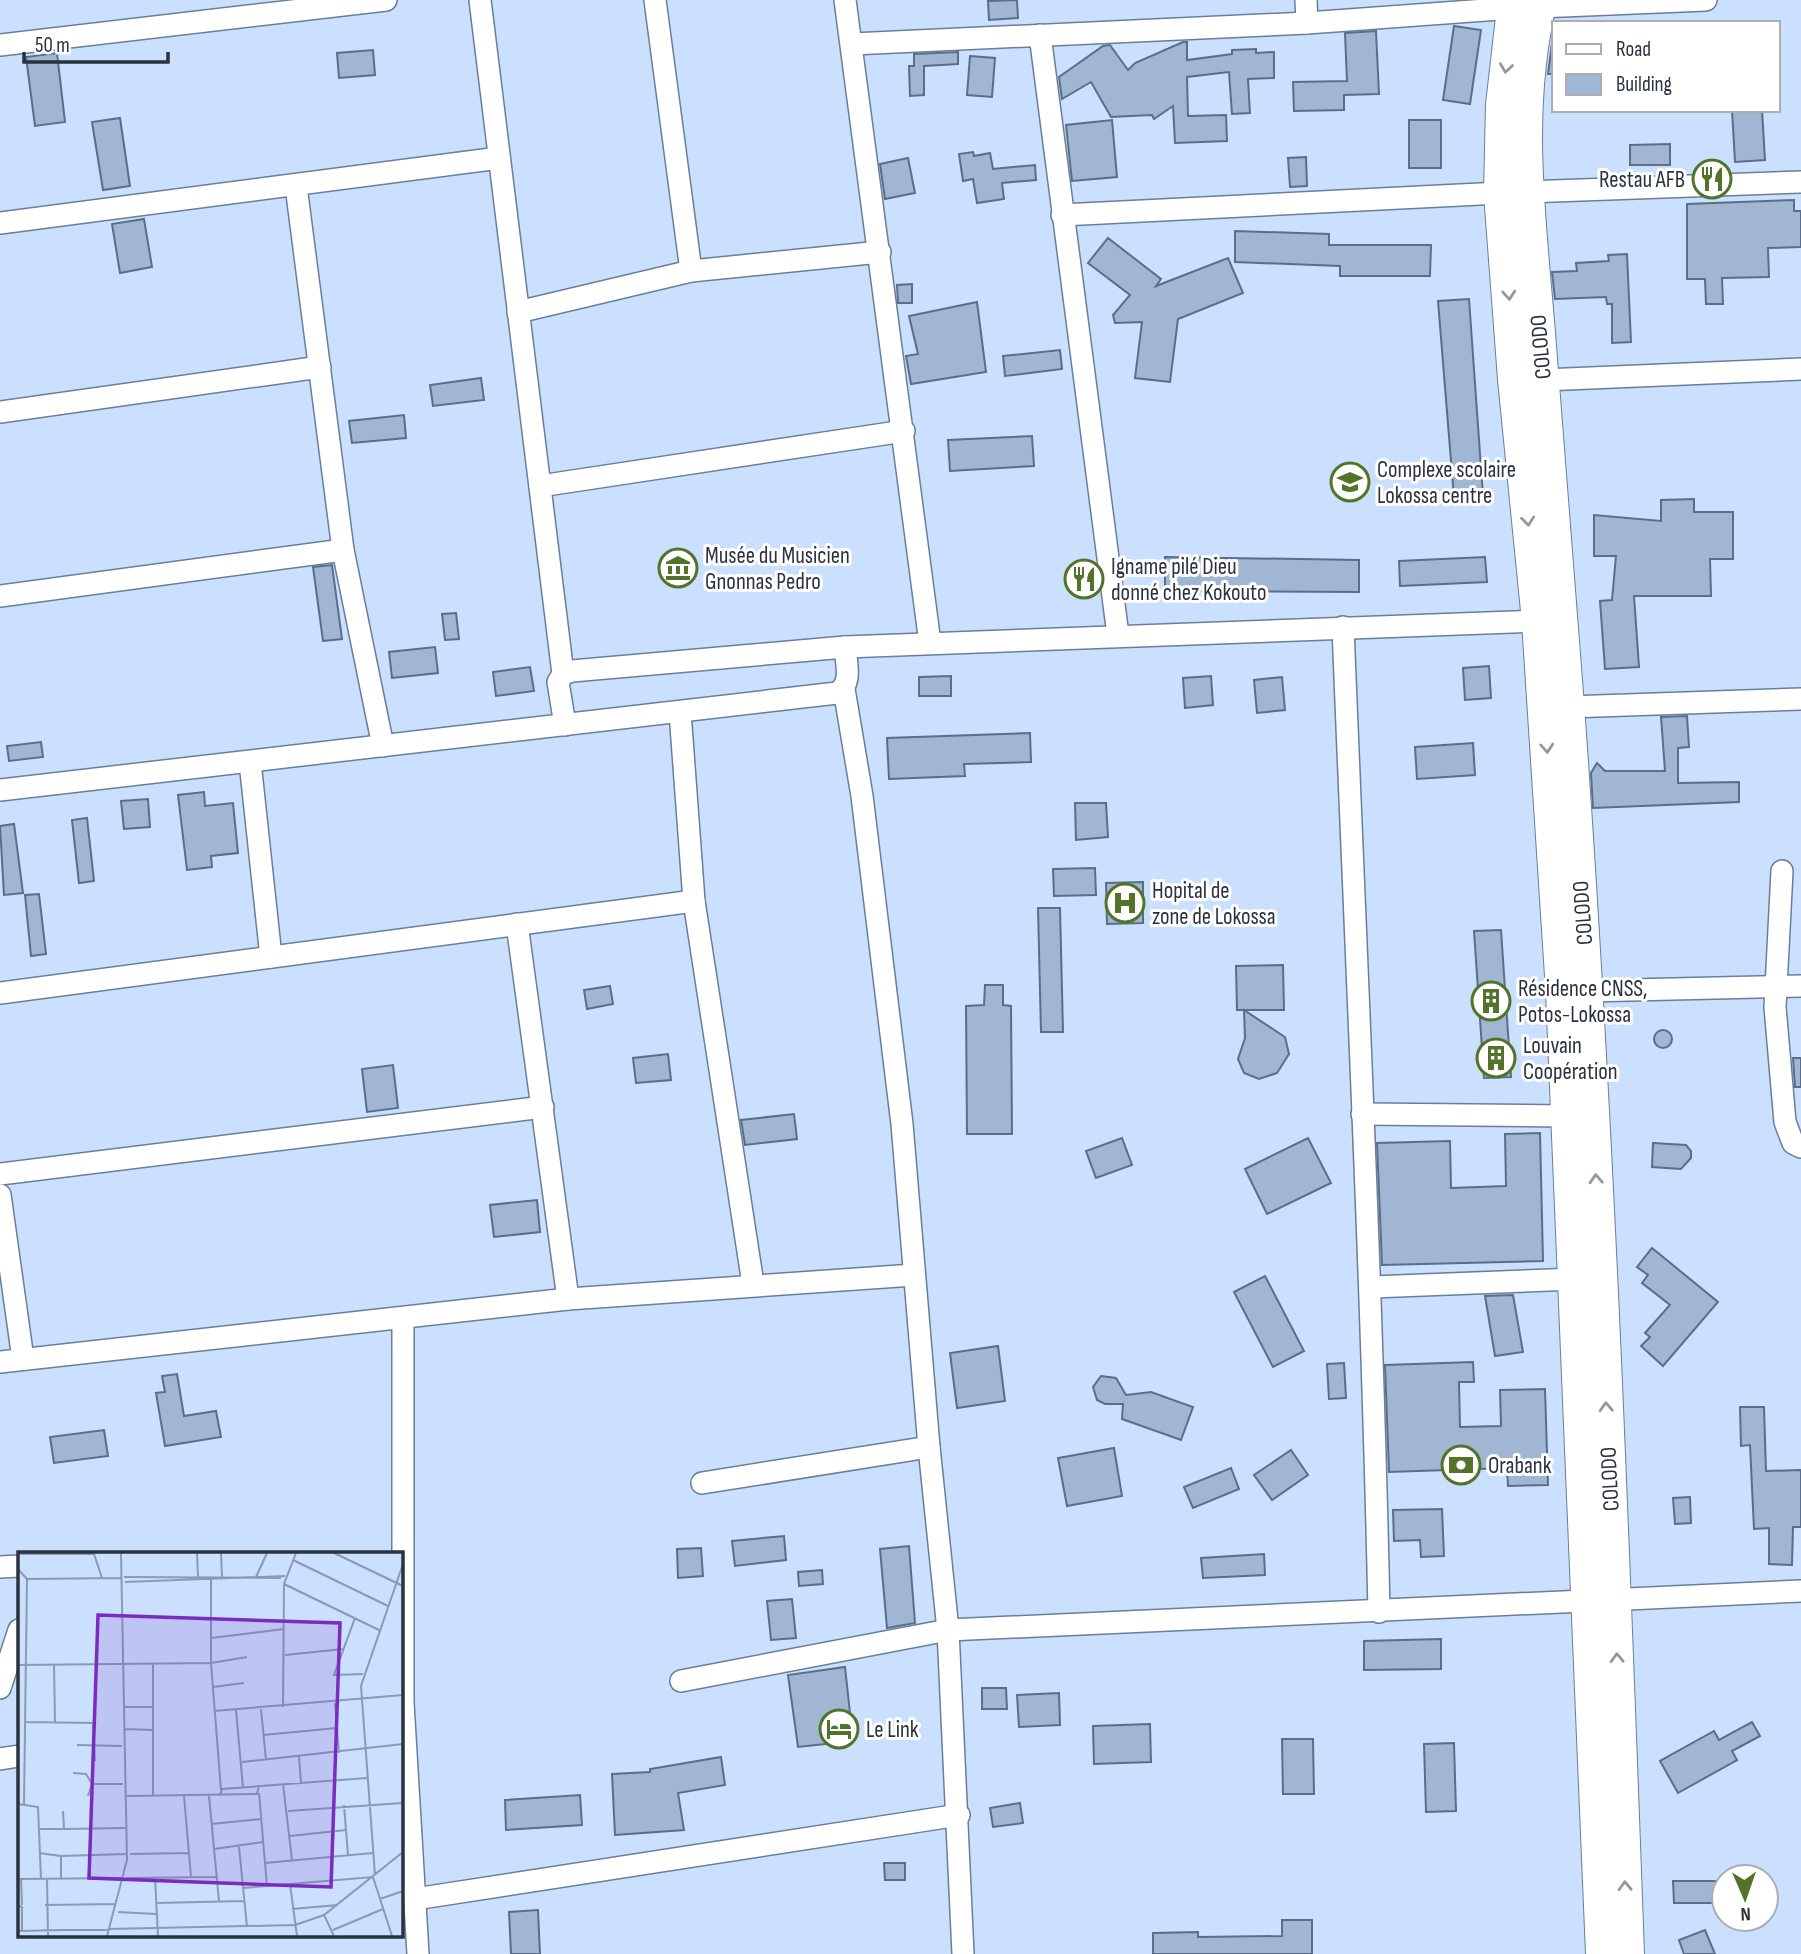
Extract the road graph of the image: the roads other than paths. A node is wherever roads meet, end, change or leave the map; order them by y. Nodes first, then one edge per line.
1 (386, 0) edge
2 (480, 0) edge
3 (655, 0) edge
4 (845, 0) edge
5 (1306, 0) edge
6 (1706, 0) edge
7 (1527, 4) edge
8 (305, 5) edge
9 (1307, 23) junction
10 (1040, 35) junction
11 (852, 44) junction
12 (0, 45) edge
13 (499, 158) junction
14 (1801, 182) edge
15 (296, 186) junction
16 (1513, 192) junction
17 (1062, 215) junction
18 (0, 223) edge
19 (880, 252) junction
20 (691, 271) junction
21 (518, 312) junction
22 (320, 367) junction
23 (1801, 369) edge
24 (1543, 380) junction
25 (0, 412) edge
26 (904, 431) junction
27 (540, 486) junction
28 (343, 550) junction
29 (0, 596) edge
30 (1538, 621) junction
31 (1343, 627) junction
32 (1118, 635) junction
33 (930, 643) junction
34 (845, 647) junction
35 (563, 674) junction
36 (844, 689) junction
37 (1801, 699) edge
38 (1568, 707) junction
39 (680, 712) junction
40 (565, 725) junction
41 (383, 747) junction
42 (250, 762) junction
43 (0, 790) edge
44 (1782, 871) dead end
45 (694, 901) junction
46 (517, 924) junction
47 (271, 957) junction
48 (1801, 986) edge
49 (1773, 987) junction
50 (1587, 991) junction
51 (0, 993) edge
52 (543, 1107) junction
53 (1362, 1114) junction
54 (1566, 1116) junction
55 (1801, 1147) edge
56 (0, 1174) edge
57 (0, 1195) edge
58 (914, 1275) junction
59 (1575, 1279) junction
60 (752, 1284) junction
61 (1372, 1287) junction
62 (568, 1299) junction
63 (403, 1319) junction
64 (23, 1359) junction
65 (0, 1362) edge
66 (929, 1447) junction
67 (702, 1483) dead end
68 (18, 1566) edge
69 (0, 1567) edge
70 (1801, 1591) edge
71 (1602, 1601) junction
72 (1379, 1612) junction
73 (948, 1630) junction
74 (18, 1633) edge
75 (681, 1681) dead end
76 (0, 1688) edge
77 (402, 1704) edge
78 (18, 1756) edge
79 (0, 1759) edge
80 (959, 1815) junction
81 (415, 1899) junction
82 (418, 1954) edge
83 (963, 1954) edge
84 (1602, 1954) edge
85 (1628, 1954) edge

1 - 8 street
2 - 13 street
3 - 20 street
4 - 11 street
5 - 9 street
6 - 7 street
7 - 9 street
7 - 16 main road, COLODO
8 - 12 street
9 - 10 street
10 - 11 street
10 - 17 street
11 - 19 street
13 - 15 street
13 - 21 street
14 - 16 street
15 - 18 street
15 - 22 street
16 - 17 street
16 - 24 main road, COLODO
16 -> 30 main road, COLODO
17 - 32 street
19 - 20 street
19 - 26 street
20 - 21 street
21 - 27 street
22 - 25 street
22 - 28 street
23 - 24 street
24 - 38 main road, COLODO
26 - 27 street
26 - 33 street
27 - 35 street
28 - 29 street
28 - 41 street
30 - 31 street
30 -> 54 main road, COLODO
31 - 32 street
31 - 53 street
32 - 33 street
33 - 34 street
34 - 35 street
34 - 36 street
35 - 40 street
36 - 39 street
36 - 58 street
37 - 38 street
38 - 50 main road, COLODO
39 - 40 street
39 - 45 street
40 - 41 street
41 - 42 street
42 - 43 street
42 - 47 street
44 - 49 street
45 - 46 street
45 - 60 street
46 - 47 street
46 - 52 street
47 - 51 street
48 - 49 street
49 - 50 street
49 - 55 street
71 -> 50 main road, COLODO
52 - 56 street
52 - 62 street
53 - 54 street
53 - 61 street
54 - 59 main road, COLODO
57 - 64 street
58 - 60 street
58 - 66 street
59 - 61 street
59 - 71 main road, COLODO
60 - 62 street
61 - 72 street
62 - 63 street
63 - 64 street
63 - 77 street
64 - 65 street
66 - 67 street
66 - 73 street
68 - 69 street
70 - 71 street
71 - 72 street
71 - 84 main road, COLODO
85 -> 71 main road, COLODO
72 - 73 street
73 - 75 street
73 - 80 street
74 - 76 street
77 - 81 street
78 - 79 street
80 - 81 street
80 - 83 street
81 - 82 street

